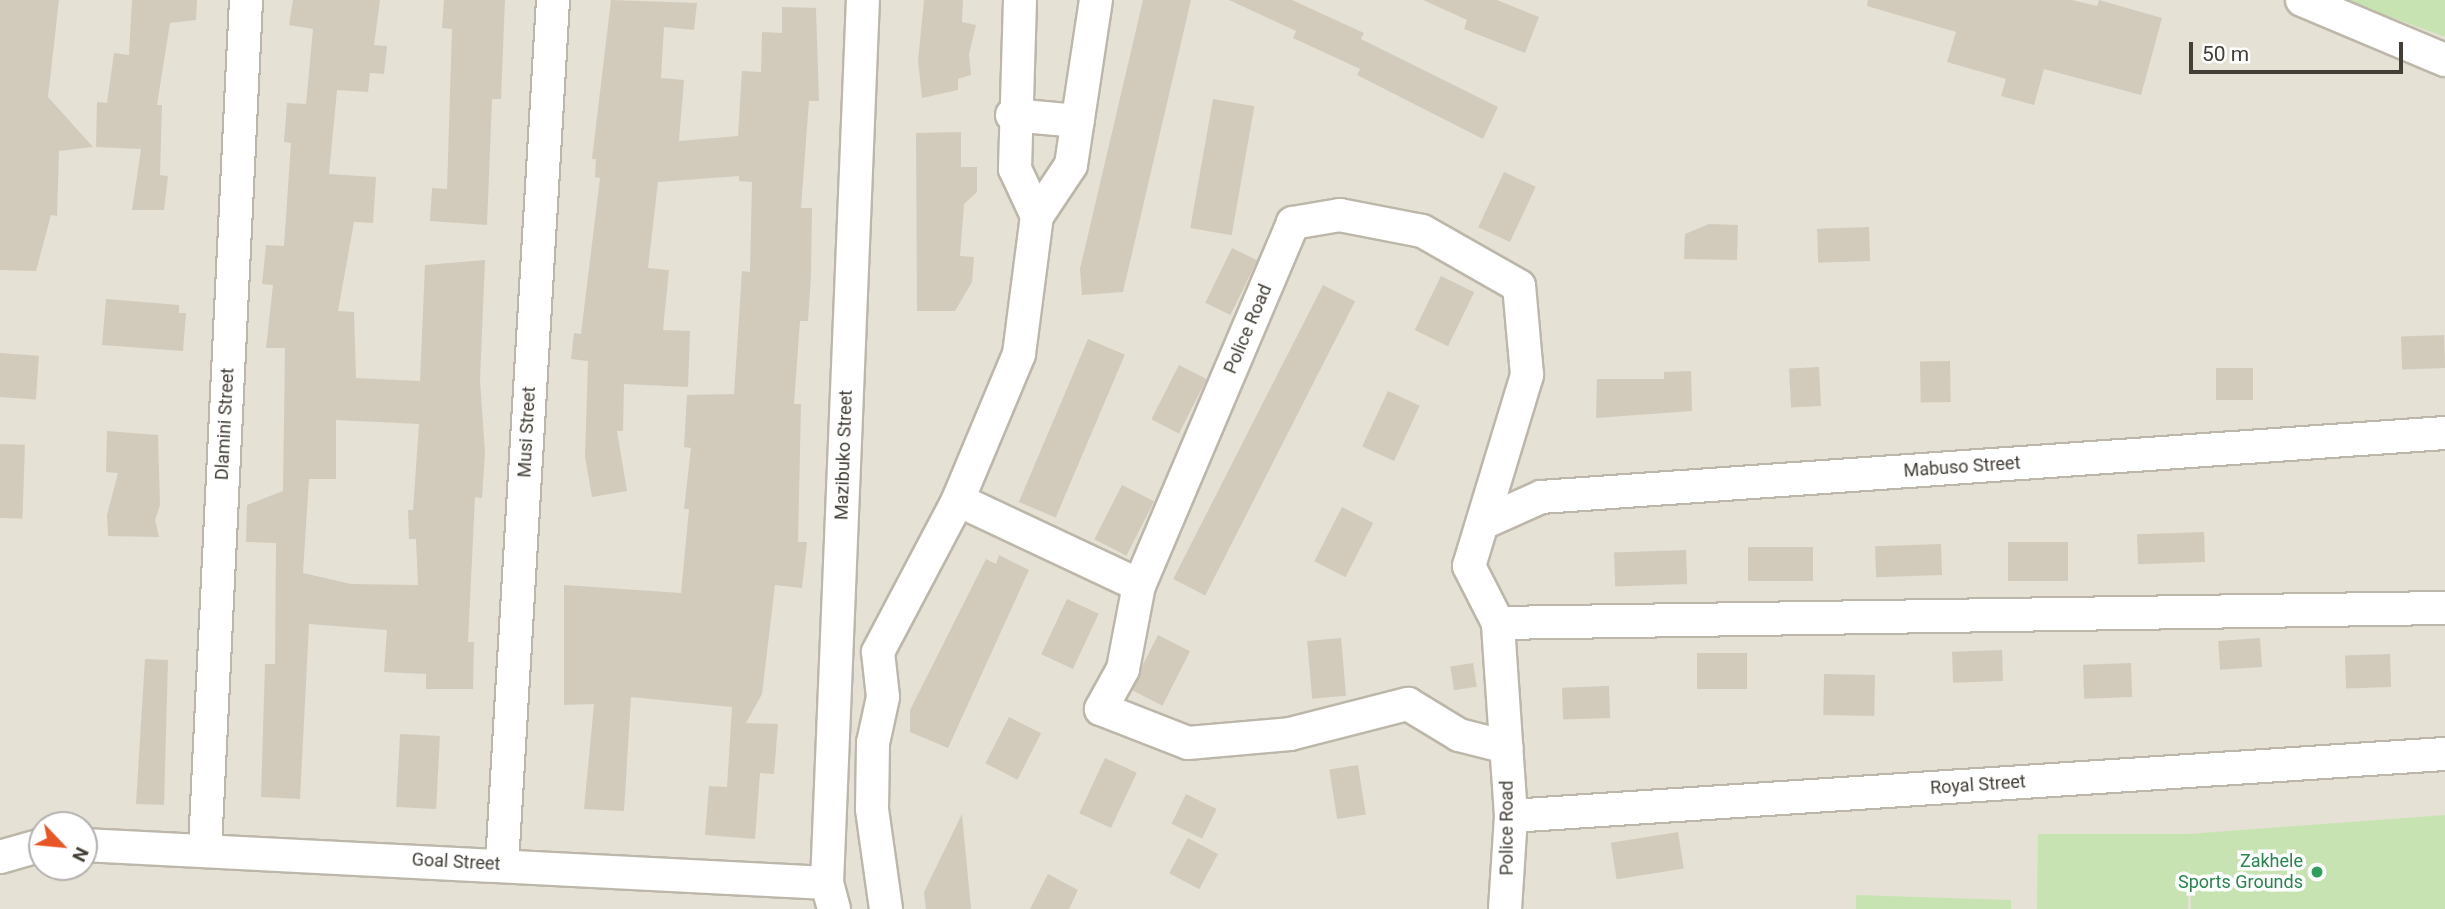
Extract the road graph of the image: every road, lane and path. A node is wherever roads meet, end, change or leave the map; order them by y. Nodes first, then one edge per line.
1 (246, 0) edge
2 (553, 0) edge
3 (863, 0) edge
4 (1020, 0) edge
5 (1096, 0) edge
6 (2302, 0) edge
7 (2445, 60) edge
8 (1012, 115) junction
9 (1078, 121) junction
10 (1037, 216) junction
11 (2445, 433) edge
12 (958, 500) junction
13 (1485, 522) junction
14 (1139, 585) junction
15 (2445, 608) edge
16 (1498, 623) junction
17 (1506, 747) junction
18 (2445, 754) edge
19 (1511, 816) junction
20 (98, 845) edge
21 (205, 848) junction
22 (28, 849) edge
23 (0, 857) edge
24 (502, 864) junction
25 (830, 896) edge
26 (886, 909) edge
27 (1505, 909) edge

1 - 21 street, Dlamini Street
2 - 24 street, Musi Street
3 - 25 street, Mazibuko Street
4 - 8 street
5 - 9 street
6 - 7 street
8 - 9 street
8 - 10 street
9 - 10 street
10 - 12 street
11 - 13 street, Mabuso Street
12 - 14 street
12 - 26 street
13 - 14 street, Police Road
13 - 16 street, Police Road
14 - 17 street, Police Road
15 - 16 street
16 - 17 street, Police Road
17 - 19 street, Police Road
18 - 19 street, Royal Street
19 - 27 street, Police Road
20 - 21 street, Goal Street
21 - 24 street, Goal Street
22 - 23 street
24 - 25 street, Goal Street

